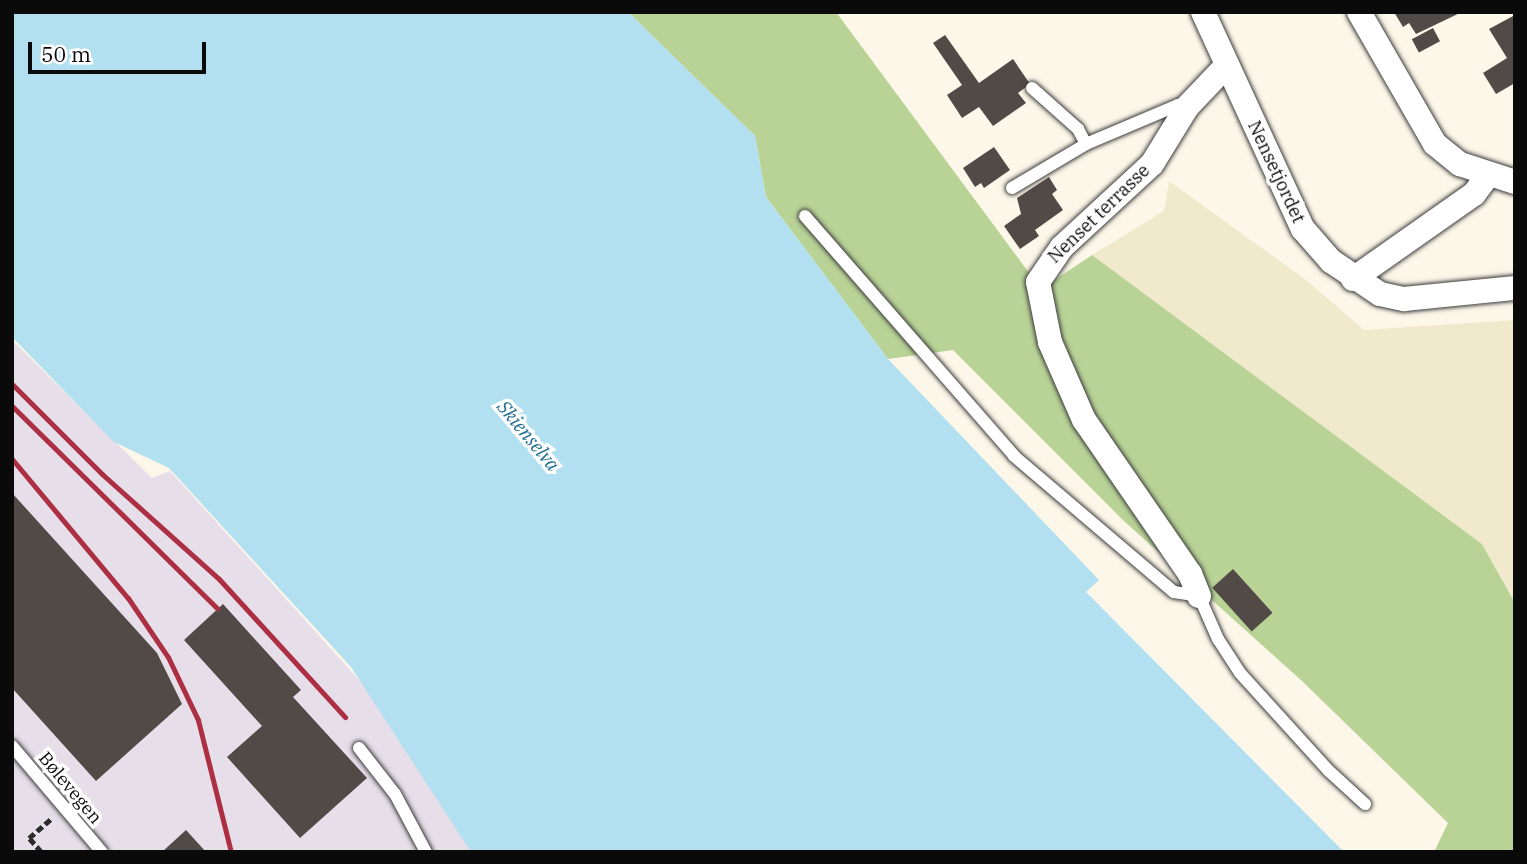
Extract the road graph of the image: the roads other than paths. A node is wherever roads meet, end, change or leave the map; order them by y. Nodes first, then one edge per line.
1 (1203, 12) edge
2 (1359, 12) edge
3 (1227, 65) junction
4 (1032, 88) dead end
5 (1187, 107) junction
6 (1086, 144) junction
7 (1489, 174) junction
8 (1515, 182) edge
9 (1012, 188) dead end
10 (805, 216) dead end
11 (1353, 279) junction
12 (1515, 288) edge
13 (1199, 596) junction
14 (12, 747) edge
15 (359, 748) dead end
16 (1365, 804) dead end
17 (102, 852) edge
18 (426, 852) edge

1 - 3 street, Nensetjordet
2 - 7 street
3 - 5 street, Nenset terrasse
3 - 11 street, Nensetjordet
4 - 6 lane
5 - 6 lane
5 - 13 street, Nenset terrasse
6 - 9 lane
7 - 8 street
7 - 11 street
10 - 13 lane
11 - 12 street, Nensetjordet
13 - 16 lane
14 - 17 lane, Bølevegen
15 - 18 lane

